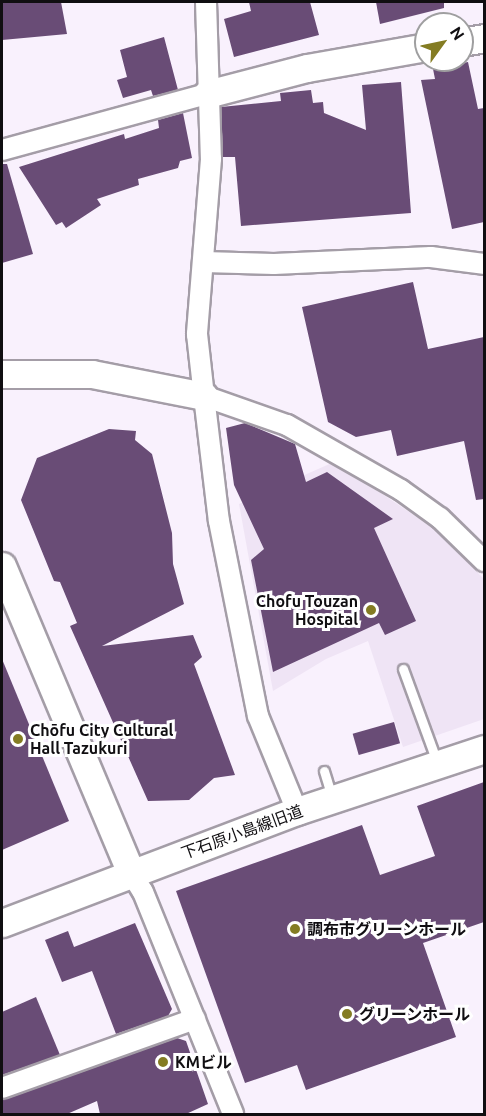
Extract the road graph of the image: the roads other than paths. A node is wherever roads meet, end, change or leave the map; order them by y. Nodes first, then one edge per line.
1 (206, 2) edge
2 (414, 49) edge
3 (207, 94) junction
4 (2, 150) edge
5 (204, 262) junction
6 (484, 264) edge
7 (2, 374) edge
8 (204, 396) junction
9 (484, 561) edge
10 (2, 566) edge
11 (403, 669) dead end
12 (484, 749) edge
13 (438, 765) junction
14 (324, 771) dead end
15 (333, 799) junction
16 (297, 811) junction
17 (131, 873) junction
18 (2, 923) edge
19 (195, 1019) junction
20 (2, 1088) edge
21 (228, 1113) edge

1 - 3 street
2 - 3 street
3 - 4 street
3 - 5 street
5 - 6 street
5 - 8 street
7 - 8 street
8 - 9 street
8 - 16 street
10 - 17 street
11 - 13 lane
12 - 13 street, 下石原小島線旧道
13 - 15 street, 下石原小島線旧道
14 - 15 lane
15 - 16 street, 下石原小島線旧道
16 - 17 street, 下石原小島線旧道
17 - 18 street, 下石原小島線旧道
17 - 19 street
19 - 20 street
19 - 21 street

